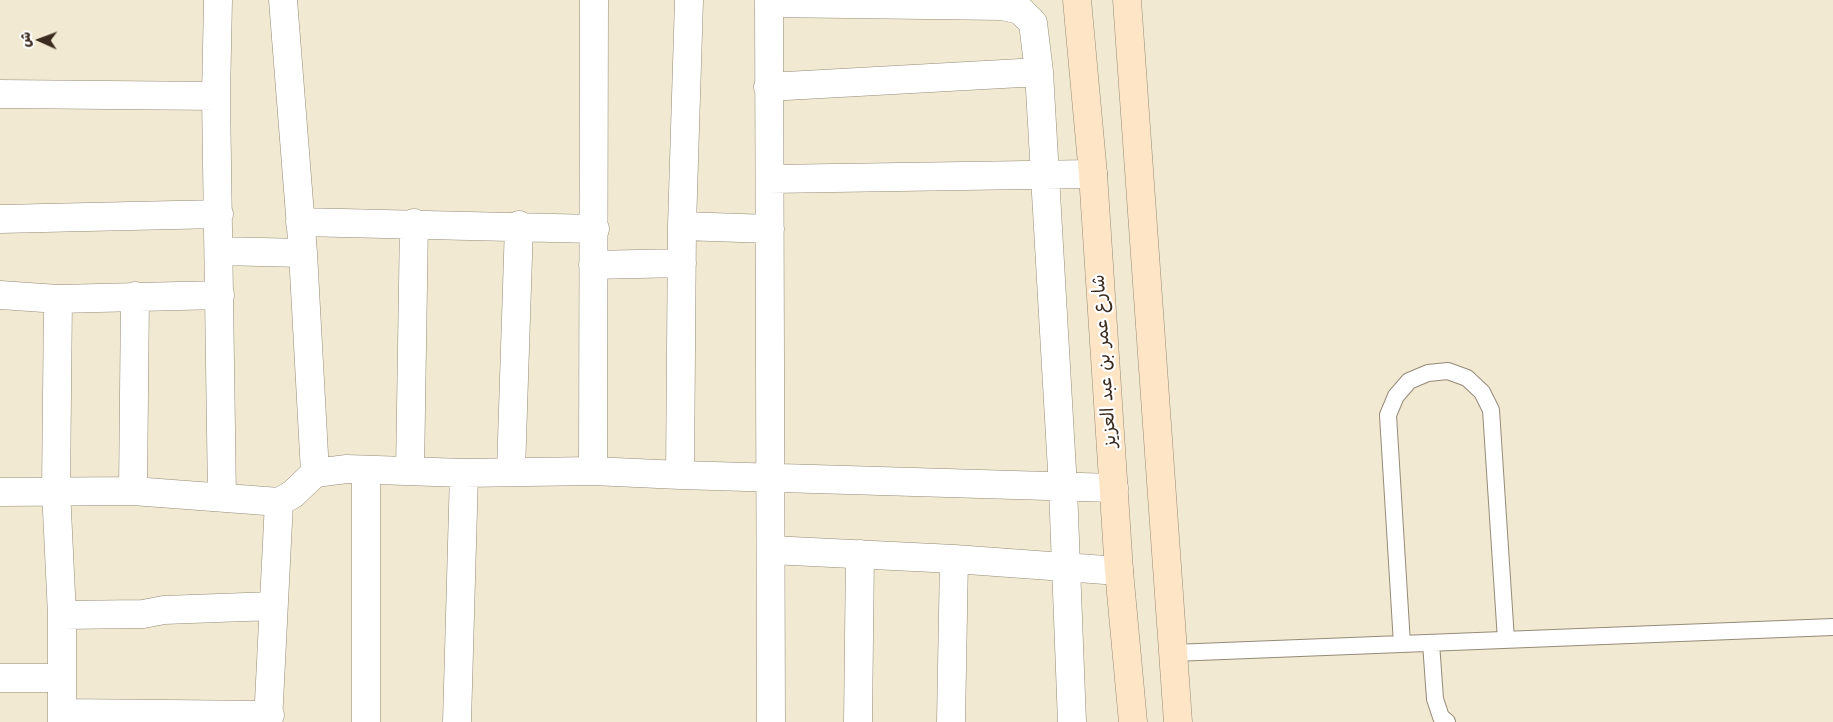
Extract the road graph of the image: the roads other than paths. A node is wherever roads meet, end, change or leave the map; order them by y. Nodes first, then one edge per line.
1 (218, 0) edge
2 (283, 0) edge
3 (594, 0) edge
4 (689, 0) edge
5 (1077, 0) edge
6 (1127, 0) edge
7 (769, 2) edge
8 (1039, 72) junction
9 (768, 87) junction
10 (0, 94) edge
11 (216, 96) junction
12 (1093, 174) junction
13 (1045, 176) junction
14 (770, 179) junction
15 (219, 214) junction
16 (0, 219) edge
17 (300, 222) junction
18 (414, 223) junction
19 (519, 225) junction
20 (682, 226) junction
21 (595, 229) junction
22 (770, 229) junction
23 (219, 251) junction
24 (303, 253) junction
25 (682, 263) junction
26 (593, 265) junction
27 (0, 295) edge
28 (220, 295) junction
29 (136, 296) junction
30 (58, 299) junction
31 (366, 470) junction
32 (594, 470) junction
33 (410, 471) junction
34 (511, 471) junction
35 (315, 473) junction
36 (464, 474) junction
37 (680, 476) junction
38 (770, 477) junction
39 (1063, 488) junction
40 (1114, 488) junction
41 (56, 490) junction
42 (133, 491) junction
43 (0, 492) edge
44 (222, 497) junction
45 (279, 502) junction
46 (771, 550) junction
47 (860, 554) junction
48 (954, 559) junction
49 (1066, 566) junction
50 (1119, 571) junction
51 (273, 606) junction
52 (62, 615) junction
53 (1833, 627) edge
54 (1506, 640) junction
55 (1431, 643) junction
56 (1402, 644) junction
57 (1173, 653) junction
58 (0, 678) edge
59 (62, 678) junction
60 (62, 717) edge
61 (162, 718) edge
62 (269, 718) edge
63 (366, 722) edge
64 (457, 722) edge
65 (771, 722) edge
66 (858, 722) edge
67 (950, 722) edge
68 (1072, 722) edge
69 (1133, 722) edge
70 (1178, 722) edge
71 (1447, 722) edge

1 - 11 street
2 - 17 street
3 - 21 street
4 - 20 street
5 - 12 main road, شارع عمر بن عبد العزيز
6 - 57 main road
7 - 8 street
7 - 9 street
8 - 9 street
8 - 13 street
9 - 14 street
10 - 11 street
11 - 15 street
12 - 13 street
12 - 40 main road, شارع عمر بن عبد العزيز
13 - 14 street
13 - 39 street
14 - 22 street
15 - 16 street
15 - 23 street
17 - 18 street
17 - 24 street
18 - 19 street
18 - 33 street
19 - 21 street
19 - 34 street
20 - 22 street
20 - 25 street
21 - 26 street
22 - 38 street
23 - 24 street
23 - 28 street
24 - 35 street
25 - 26 street
25 - 37 street
26 - 32 street
27 - 30 street
28 - 29 street
28 - 44 street
29 - 30 street
29 - 42 street
30 - 41 street
31 - 33 street
31 - 35 street
31 - 63 street
32 - 34 street
32 - 37 street
33 - 36 street
34 - 36 street
35 - 45 street
36 - 64 street
37 - 38 street
38 - 39 street
38 - 46 street
39 - 40 street
39 - 49 street
40 - 50 main road, شارع عمر بن عبد العزيز
41 - 42 street
41 - 43 street
41 - 52 street
42 - 44 street
44 - 45 street
45 - 51 street
46 - 47 street
46 - 65 street
47 - 48 street
47 - 66 street
48 - 49 street
48 - 67 street
49 - 50 street
49 - 68 street
50 - 69 main road, شارع عمر بن عبد العزيز
51 - 52 street
51 - 62 street
52 - 59 street
53 - 54 lane
54 - 55 lane
54 - 56 lane
55 - 56 lane
55 - 71 lane
56 - 57 lane
57 - 70 main road
58 - 59 street
59 - 60 street
60 - 61 street
61 - 62 street

